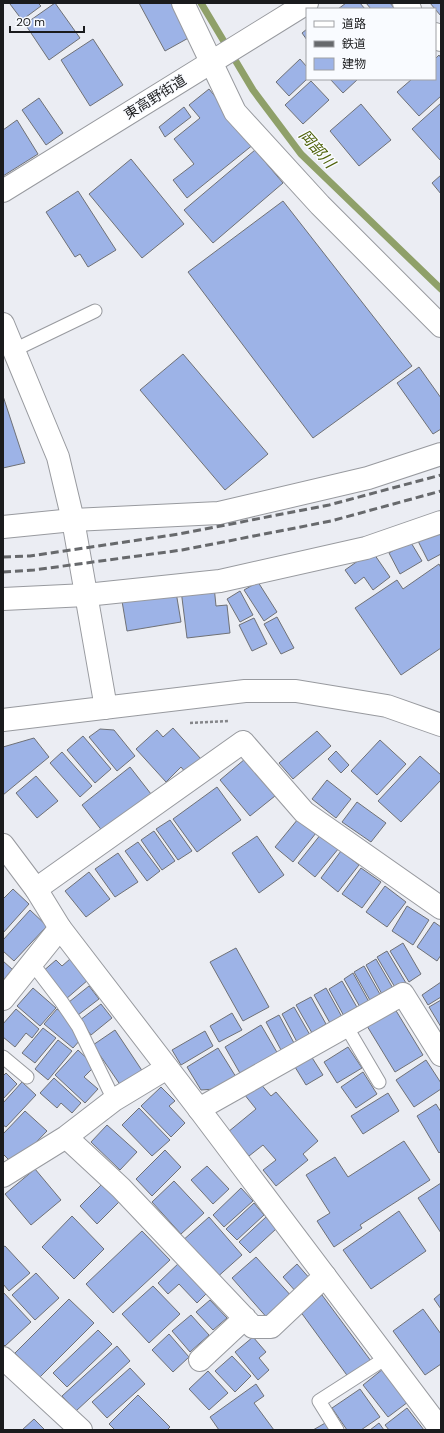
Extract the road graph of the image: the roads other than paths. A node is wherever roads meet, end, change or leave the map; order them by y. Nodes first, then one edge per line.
1 (183, 3) edge
2 (307, 3) edge
3 (223, 55) junction
4 (3, 191) edge
5 (95, 311) dead end
6 (3, 324) edge
7 (441, 326) edge
8 (14, 350) junction
9 (441, 454) edge
10 (73, 520) junction
11 (441, 522) edge
12 (3, 527) edge
13 (86, 595) junction
14 (3, 599) edge
15 (106, 708) junction
16 (3, 720) edge
17 (441, 725) edge
18 (3, 845) edge
19 (36, 889) junction
20 (441, 908) edge
21 (60, 928) junction
22 (32, 963) junction
23 (3, 999) edge
24 (346, 1026) junction
25 (441, 1055) edge
26 (3, 1057) edge
27 (167, 1068) junction
28 (27, 1077) dead end
29 (379, 1082) dead end
30 (114, 1100) junction
31 (199, 1109) junction
32 (66, 1137) junction
33 (3, 1176) edge
34 (325, 1276) junction
35 (245, 1318) junction
36 (3, 1358) edge
37 (386, 1358) junction
38 (200, 1360) dead end
39 (81, 1430) edge
40 (337, 1430) edge
41 (441, 1430) edge

1 - 3 street
2 - 3 street, 東高野街道
3 - 4 street, 東高野街道
3 - 7 street
5 - 8 lane
6 - 8 street
8 - 10 street
9 - 10 street
10 - 12 street
10 - 13 street
11 - 13 street
13 - 14 street
13 - 15 street
15 - 16 street
15 - 17 street
18 - 19 street
19 - 20 street
19 - 21 street
21 - 22 street
21 - 27 street
22 - 23 street
22 - 30 lane
24 - 25 street
24 - 29 lane
24 - 31 street
26 - 28 lane
27 - 30 street
27 - 31 street
30 - 32 street
31 - 34 street
32 - 33 street
32 - 35 street
34 - 35 street
34 - 37 street
35 - 38 street
36 - 39 street
37 - 40 lane
37 - 41 street

